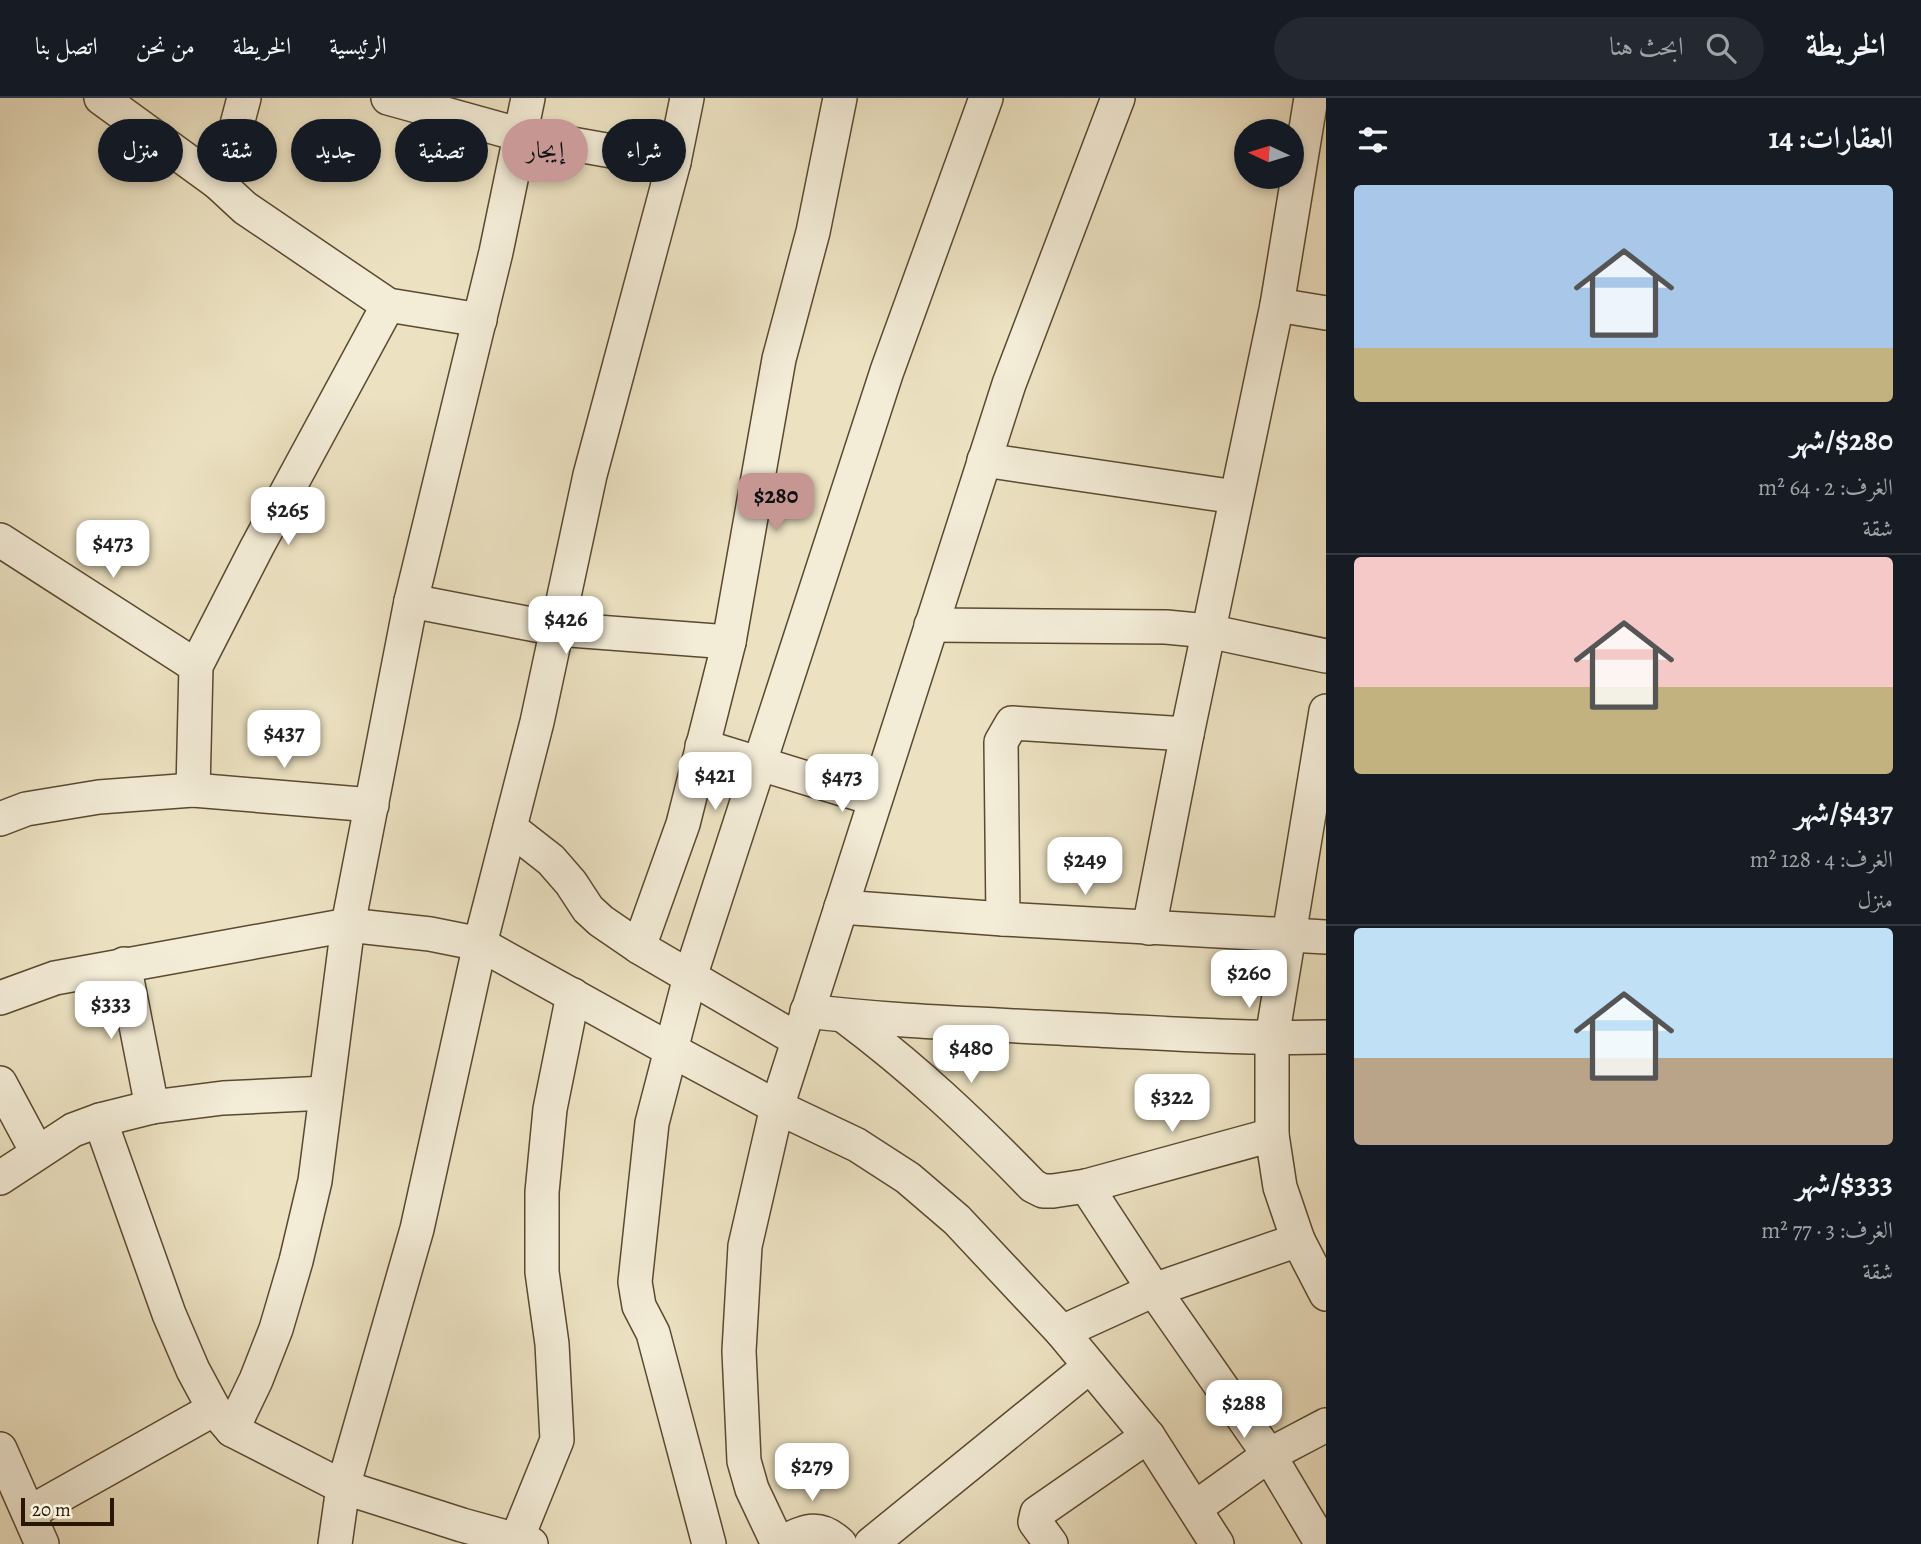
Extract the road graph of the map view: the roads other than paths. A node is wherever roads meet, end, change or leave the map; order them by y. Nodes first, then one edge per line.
1 (102, 98) edge
2 (244, 98) edge
3 (388, 98) edge
4 (528, 98) edge
5 (687, 98) edge
6 (841, 98) edge
7 (986, 98) edge
8 (1118, 98) edge
9 (1311, 98) edge
10 (524, 119) edge
11 (683, 119) edge
12 (502, 130) edge
13 (511, 182) edge
14 (669, 182) edge
15 (218, 183) junction
16 (388, 305) junction
17 (1277, 305) junction
18 (1326, 313) edge
19 (480, 320) junction
20 (984, 460) junction
21 (1236, 496) junction
22 (0, 540) edge
23 (411, 601) junction
24 (931, 625) junction
25 (557, 629) junction
26 (1208, 631) junction
27 (729, 642) junction
28 (1326, 656) edge
29 (196, 666) junction
30 (1326, 711) edge
31 (1187, 734) junction
32 (702, 746) junction
33 (760, 763) junction
34 (192, 790) junction
35 (875, 799) junction
36 (372, 804) junction
37 (0, 819) edge
38 (510, 828) junction
39 (841, 907) junction
40 (1003, 919) junction
41 (348, 925) junction
42 (1149, 928) junction
43 (1288, 936) junction
44 (1326, 937) edge
45 (480, 944) junction
46 (639, 947) junction
47 (124, 964) junction
48 (690, 978) junction
49 (572, 995) junction
50 (0, 998) edge
51 (844, 1016) junction
52 (802, 1026) junction
53 (1326, 1037) edge
54 (1272, 1038) junction
55 (671, 1050) junction
56 (0, 1083) edge
57 (326, 1093) junction
58 (152, 1107) junction
59 (777, 1107) junction
60 (100, 1120) junction
61 (1272, 1135) junction
62 (37, 1152) junction
63 (0, 1178) edge
64 (1086, 1186) junction
65 (1298, 1240) junction
66 (1154, 1290) junction
67 (1326, 1294) edge
68 (1062, 1332) junction
69 (1090, 1366) junction
70 (223, 1420) junction
71 (1326, 1424) edge
72 (1148, 1436) junction
73 (0, 1449) edge
74 (1269, 1455) junction
75 (343, 1487) junction
76 (1195, 1508) junction
77 (29, 1513) junction
78 (464, 1535) edge
79 (523, 1542) edge
80 (43, 1544) edge
81 (335, 1544) edge
82 (709, 1544) edge
83 (778, 1544) edge
84 (840, 1544) edge
85 (871, 1544) edge
86 (1052, 1544) edge
87 (1217, 1544) edge
88 (1322, 1544) edge

1 - 15 street
2 - 15 street
3 - 12 street
4 - 10 street
5 - 11 street
6 - 27 street
7 - 33 street
8 - 20 street
9 - 17 street
13 - 19 street
14 - 25 street
15 - 16 street
16 - 19 street
16 - 29 street
17 - 18 street
17 - 21 street
19 - 23 street
20 - 21 street
20 - 24 street
21 - 26 street
22 - 29 street
23 - 25 street
23 - 36 street
24 - 26 street
24 - 35 street
25 - 27 street
25 - 38 street
26 - 28 street
26 - 31 street
27 - 32 street
29 - 34 street
30 - 43 street
31 - 40 street
31 - 42 street
32 - 33 street
32 - 46 street
33 - 35 street
33 - 48 street
34 - 36 street
34 - 37 street
35 - 39 street
36 - 41 street
38 - 45 street
38 - 46 street
39 - 40 street
39 - 52 street
40 - 42 street
41 - 45 street
41 - 47 street
41 - 57 street
42 - 43 street
43 - 44 street
43 - 54 street
45 - 49 street
45 - 75 street
46 - 48 street
47 - 50 street
47 - 58 street
48 - 52 street
48 - 55 street
49 - 55 street
49 - 79 street
51 - 52 street
51 - 54 street
51 - 64 street
52 - 59 street
53 - 54 street
54 - 61 street
55 - 59 street
55 - 82 street
56 - 62 street
57 - 58 street
57 - 70 street
58 - 60 street
59 - 68 street
59 - 83 street
60 - 62 street
60 - 70 street
61 - 64 street
61 - 65 street
62 - 63 street
64 - 66 street
65 - 66 street
65 - 67 street
66 - 68 street
66 - 74 street
68 - 69 street
69 - 72 street
69 - 85 street
70 - 75 street
70 - 77 street
71 - 74 street
72 - 76 street
72 - 86 street
73 - 77 street
74 - 76 street
74 - 88 street
75 - 78 street
75 - 81 street
76 - 87 street
77 - 80 street
78 - 79 street
83 - 84 street

